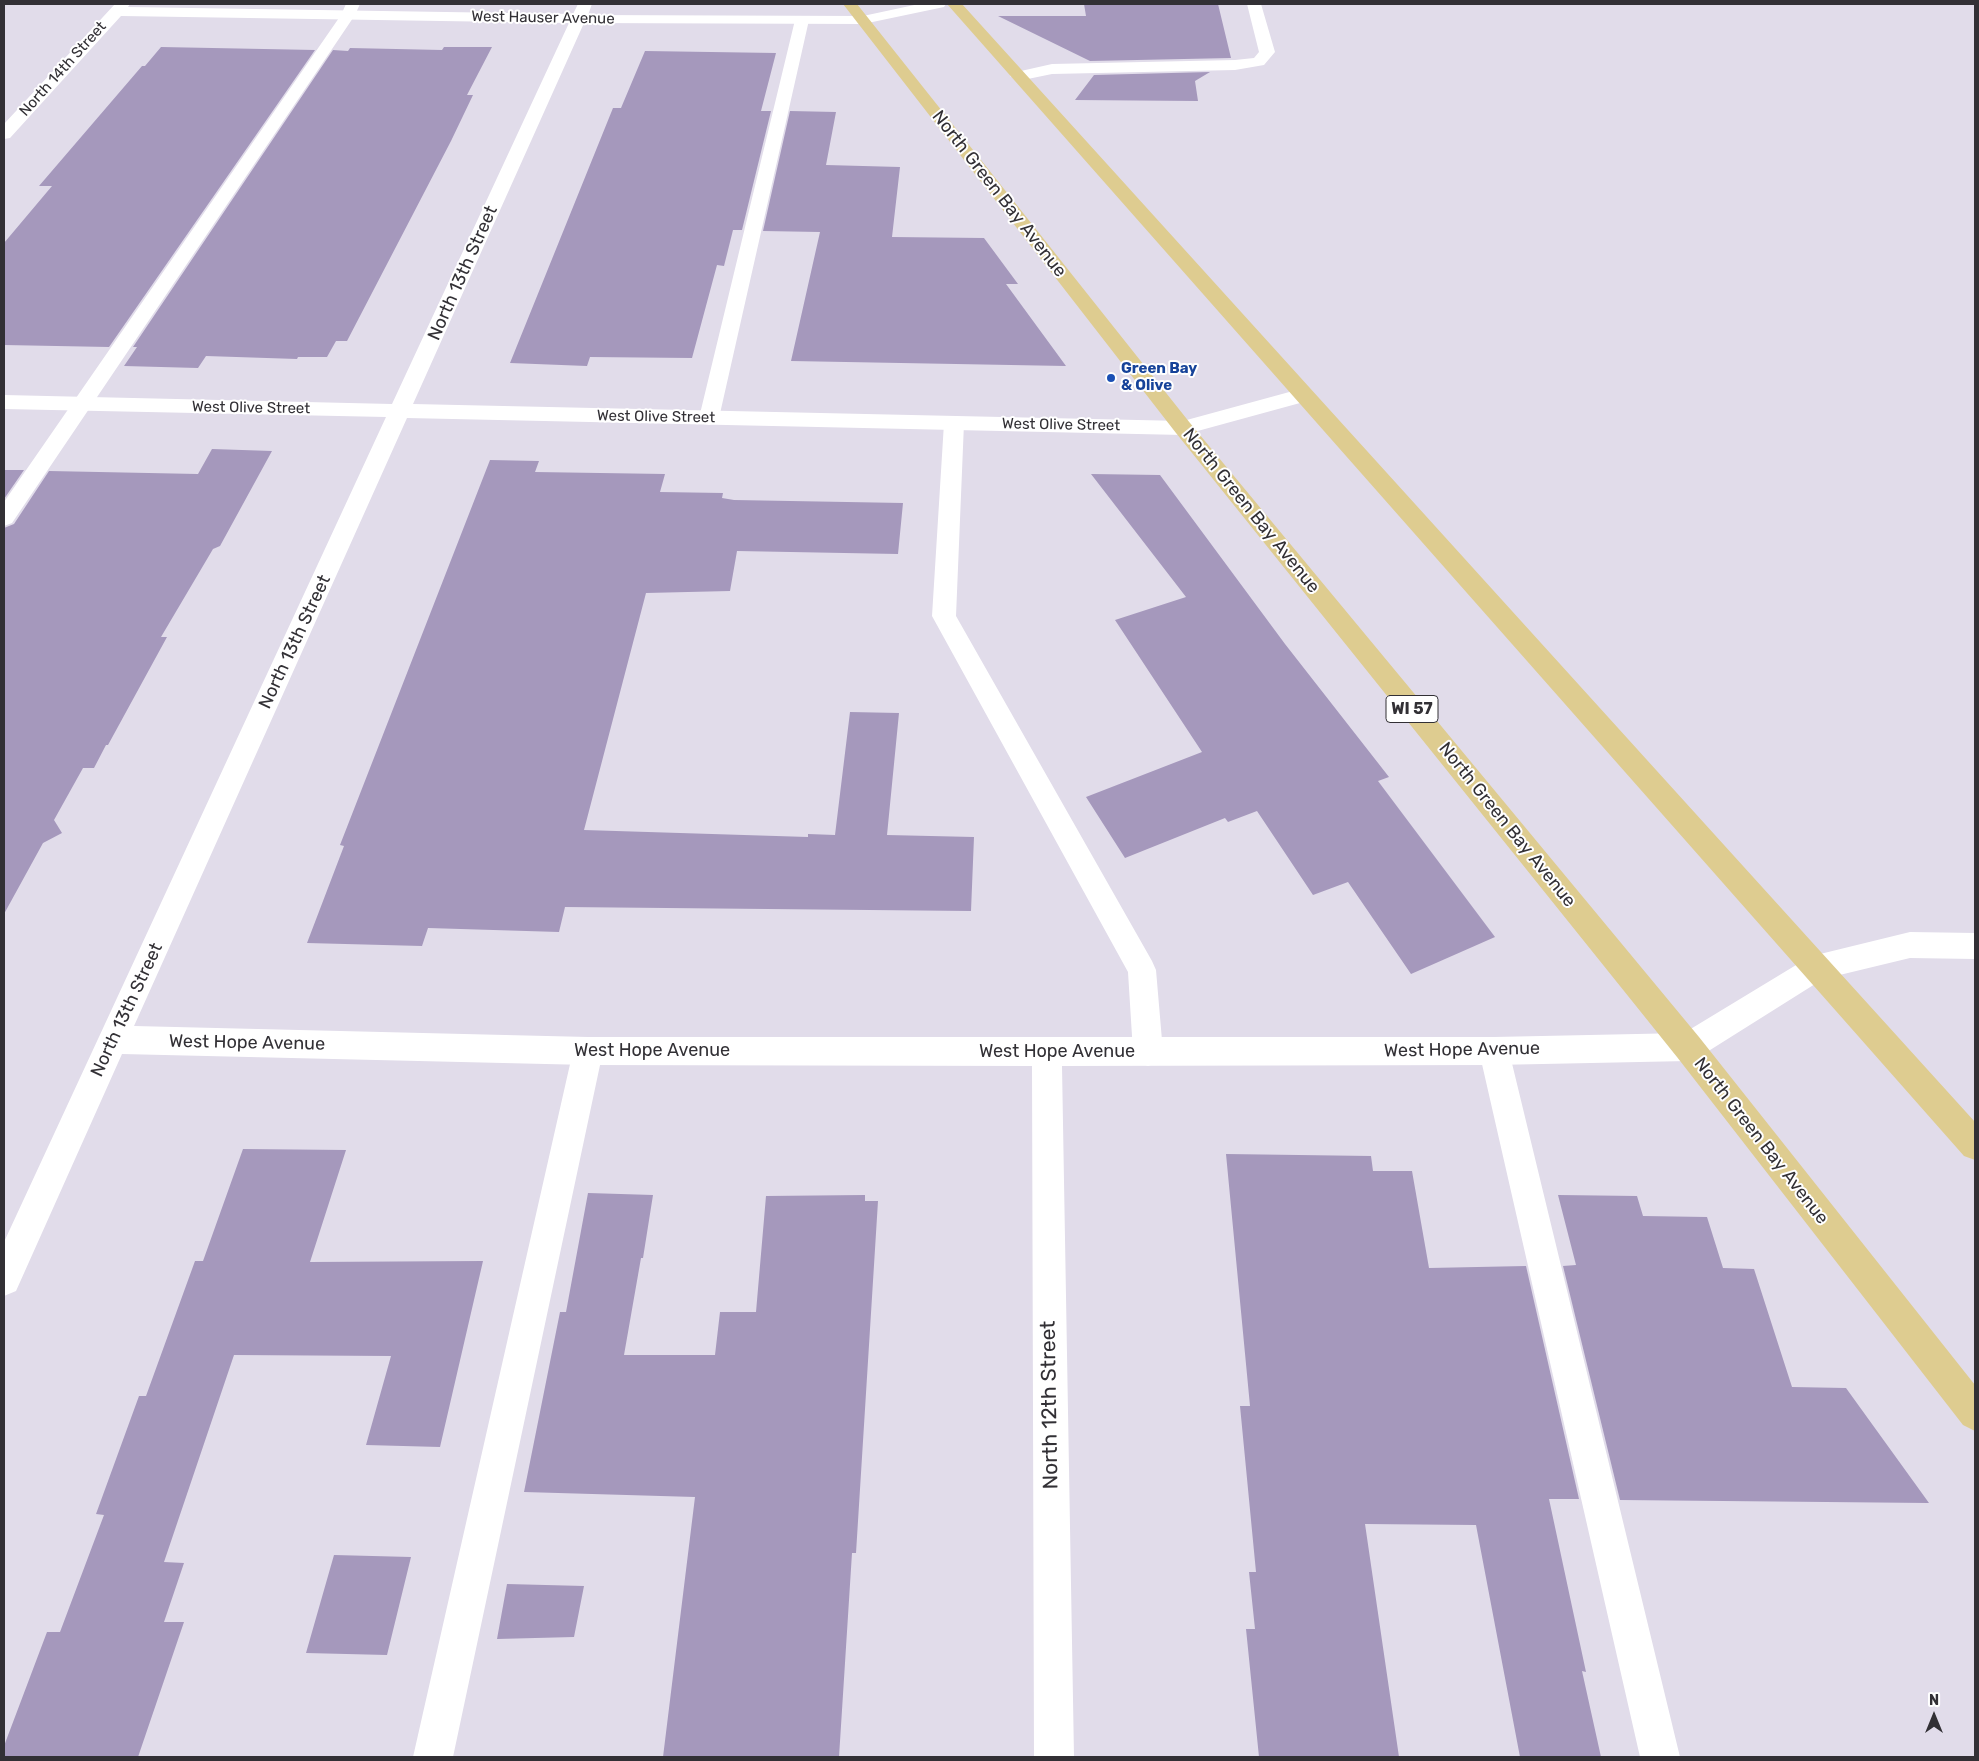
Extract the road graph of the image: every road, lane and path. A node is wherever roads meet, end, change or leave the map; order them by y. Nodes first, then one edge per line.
1 (939, 4) edge
2 (954, 4) edge
3 (1254, 4) edge
4 (119, 8) edge
5 (351, 10) edge
6 (582, 11) edge
7 (857, 12) edge
8 (802, 20) junction
9 (1018, 76) junction
10 (4, 134) edge
11 (1304, 395) junction
12 (4, 402) edge
13 (82, 404) junction
14 (400, 412) junction
15 (709, 418) junction
16 (954, 423) junction
17 (1183, 428) junction
18 (4, 518) edge
19 (1975, 946) edge
20 (1816, 968) junction
21 (113, 1040) junction
22 (1688, 1047) junction
23 (588, 1050) junction
24 (1494, 1050) junction
25 (1046, 1052) junction
26 (1148, 1052) junction
27 (1975, 1146) edge
28 (4, 1279) edge
29 (1975, 1413) edge
30 (433, 1757) edge
31 (1054, 1757) edge
32 (1660, 1757) edge

1 - 7 street, West Hauser Avenue
2 - 9 main road
3 - 9 street
4 - 5 street, West Hauser Avenue
4 - 10 street, North 14th Street
5 - 6 street, West Hauser Avenue
5 - 13 street
6 - 8 street, West Hauser Avenue
6 - 14 street, North 13th Street
7 - 8 street, West Hauser Avenue
7 - 17 main road, North Green Bay Avenue / WI 57
8 - 15 street
9 - 11 main road
11 - 17 street, West Olive Street
11 - 20 main road
12 - 13 street, West Olive Street
13 - 14 street, West Olive Street
13 - 18 street
14 - 15 street, West Olive Street
14 - 21 street, North 13th Street
15 - 16 street, West Olive Street
16 - 17 street, West Olive Street
16 - 26 street
17 - 22 main road, North Green Bay Avenue / WI 57
19 - 20 street
20 - 22 street
20 - 27 main road
21 - 23 street, West Hope Avenue
21 - 28 street, North 13th Street
22 - 24 street, West Hope Avenue
22 - 29 main road, North Green Bay Avenue / WI 57
23 - 25 street, West Hope Avenue
23 - 30 street
24 - 26 street, West Hope Avenue
24 - 32 street
25 - 26 street, West Hope Avenue
25 - 31 street, North 12th Street

